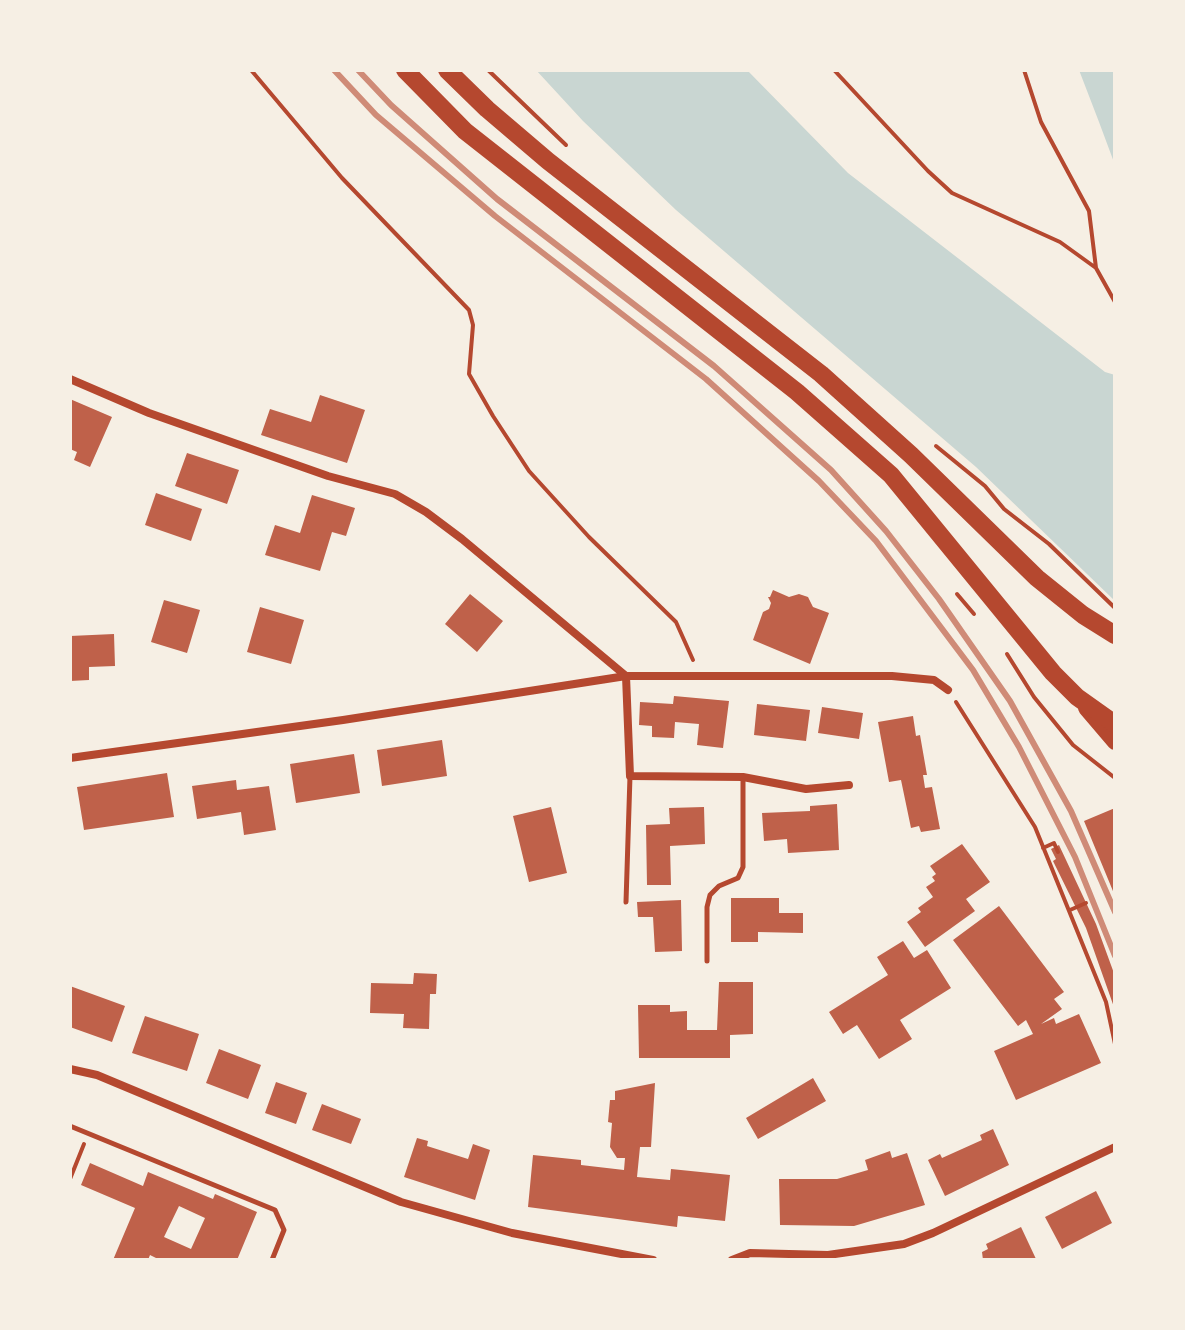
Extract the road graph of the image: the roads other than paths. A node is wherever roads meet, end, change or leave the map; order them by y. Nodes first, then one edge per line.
1 (405, 70) edge
2 (447, 70) edge
3 (70, 379) edge
4 (1115, 635) edge
5 (626, 676) junction
6 (948, 690) road end
7 (1077, 697) junction
8 (1115, 724) edge
9 (1115, 742) edge
10 (70, 758) edge
11 (630, 776) junction
12 (743, 777) junction
13 (849, 785) dead end
14 (626, 902) dead end
15 (707, 961) dead end
16 (70, 1069) edge
17 (70, 1126) edge
18 (1115, 1147) edge
19 (272, 1260) edge
20 (653, 1260) edge
21 (732, 1260) edge

1 - 7 main road
2 - 4 main road
3 - 5 street
5 - 6 street
5 - 10 street
5 - 11 street
7 - 8 main road
7 - 9 main road
11 - 12 street
11 - 14 lane
12 - 13 street
12 - 15 lane
16 - 20 street
17 - 19 lane
18 - 21 street

